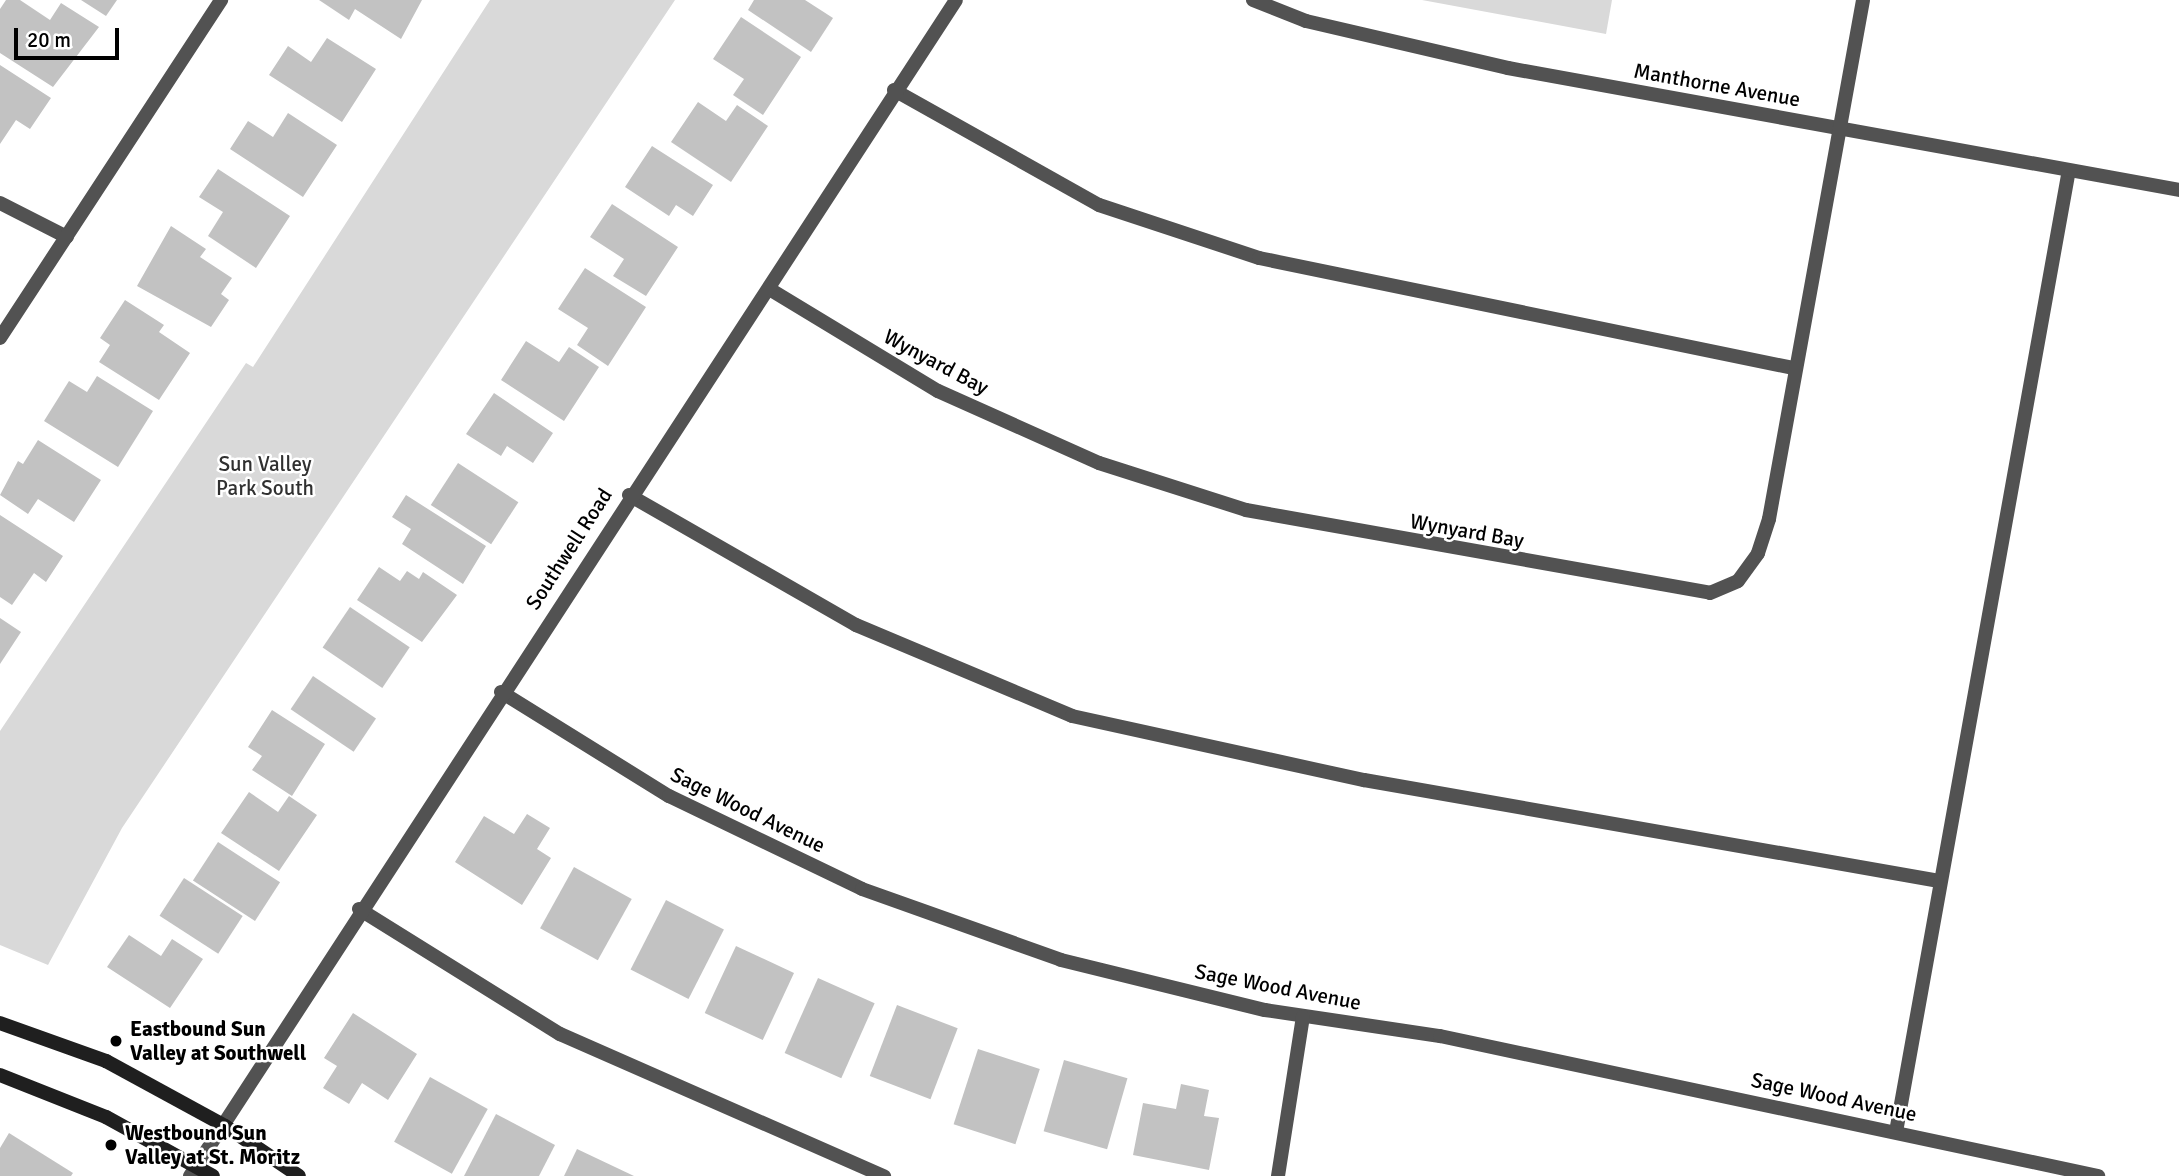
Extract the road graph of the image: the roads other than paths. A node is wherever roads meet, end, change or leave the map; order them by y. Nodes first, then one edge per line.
1 (221, 0) edge
2 (956, 0) edge
3 (1254, 0) edge
4 (1863, 0) edge
5 (894, 90) junction
6 (1839, 129) junction
7 (2069, 170) junction
8 (2179, 190) edge
9 (0, 203) edge
10 (67, 237) junction
11 (771, 290) junction
12 (0, 338) edge
13 (1793, 369) junction
14 (629, 495) junction
15 (501, 692) junction
16 (1938, 881) junction
17 (359, 909) junction
18 (1303, 1017) junction
19 (0, 1023) edge
20 (0, 1075) edge
21 (225, 1126) junction
22 (1896, 1132) junction
23 (193, 1171) edge
24 (213, 1176) edge
25 (299, 1176) edge
26 (884, 1176) edge
27 (1278, 1176) edge
28 (2098, 1176) edge

1 - 10 street
2 - 5 street, Southwell Road
3 - 6 street, Manthorne Avenue
4 - 6 street
5 - 11 street, Southwell Road
5 - 13 street
6 - 7 street, Manthorne Avenue
6 - 13 street, Wynyard Bay
7 - 8 street, Manthorne Avenue
7 - 16 street
9 - 10 street
10 - 12 street
11 - 13 street, Wynyard Bay
11 - 14 street, Southwell Road
14 - 15 street, Southwell Road
14 - 16 street
15 - 17 street, Southwell Road
15 - 18 street, Sage Wood Avenue
16 - 22 street
17 - 21 street, Southwell Road
17 - 26 street
18 - 22 street, Sage Wood Avenue
18 - 27 street
19 - 21 street
20 - 23 street
21 - 23 street, Southwell Road
21 - 25 street
22 - 28 street, Sage Wood Avenue
23 - 24 street

